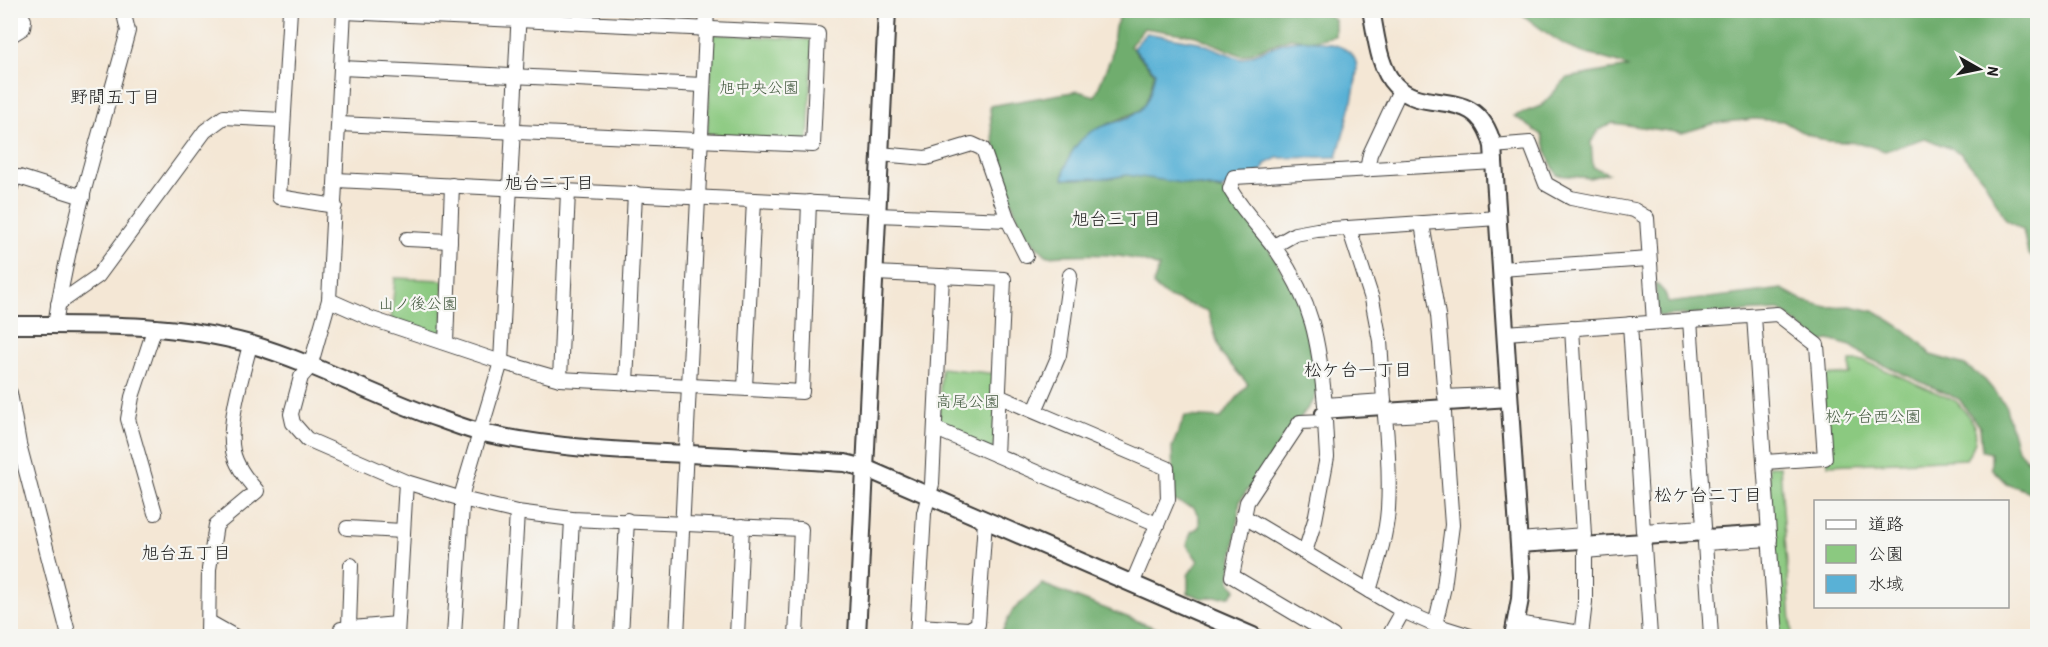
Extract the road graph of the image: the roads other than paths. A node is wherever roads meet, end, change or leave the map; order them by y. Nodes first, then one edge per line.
1 (18, 10) edge
2 (123, 10) edge
3 (291, 10) edge
4 (707, 10) edge
5 (887, 10) edge
6 (1371, 10) edge
7 (344, 11) edge
8 (519, 15) edge
9 (706, 29) junction
10 (10, 36) edge
11 (341, 68) junction
12 (516, 77) junction
13 (703, 86) junction
14 (1400, 90) junction
15 (283, 120) junction
16 (339, 124) junction
17 (514, 132) junction
18 (701, 140) junction
19 (879, 154) junction
20 (1494, 154) junction
21 (1367, 170) junction
22 (336, 180) junction
23 (452, 185) junction
24 (511, 187) junction
25 (10, 190) edge
26 (568, 190) junction
27 (635, 193) junction
28 (698, 196) junction
29 (82, 197) junction
30 (754, 200) junction
31 (809, 202) junction
32 (335, 206) junction
33 (877, 210) junction
34 (1498, 218) junction
35 (1008, 220) junction
36 (1422, 224) junction
37 (1349, 228) junction
38 (407, 239) dead end
39 (450, 241) junction
40 (1274, 246) junction
41 (1026, 256) dead end
42 (1649, 259) junction
43 (1501, 269) junction
44 (875, 273) junction
45 (1070, 275) dead end
46 (942, 276) junction
47 (329, 300) junction
48 (58, 304) junction
49 (1754, 316) junction
50 (1690, 320) junction
51 (1654, 322) junction
52 (1630, 324) junction
53 (10, 325) edge
54 (55, 325) junction
55 (155, 327) junction
56 (1572, 328) junction
57 (1506, 333) junction
58 (446, 344) junction
59 (250, 345) junction
60 (501, 362) junction
61 (310, 367) junction
62 (560, 379) junction
63 (626, 382) junction
64 (690, 385) junction
65 (745, 388) junction
66 (10, 393) edge
67 (998, 396) junction
68 (1510, 398) junction
69 (1035, 411) junction
70 (1320, 413) dead end
71 (936, 429) junction
72 (480, 433) junction
73 (687, 454) junction
74 (996, 455) junction
75 (1764, 462) junction
76 (865, 468) junction
77 (406, 482) junction
78 (928, 497) junction
79 (462, 500) junction
80 (517, 512) junction
81 (155, 513) dead end
82 (1243, 516) junction
83 (572, 519) junction
84 (627, 520) junction
85 (985, 521) junction
86 (683, 524) junction
87 (1156, 524) junction
88 (742, 526) junction
89 (347, 528) dead end
90 (403, 531) junction
91 (1769, 535) junction
92 (1519, 543) junction
93 (1305, 552) junction
94 (351, 565) dead end
95 (1132, 584) junction
96 (1369, 591) junction
97 (1403, 611) junction
98 (209, 622) junction
99 (1435, 625) junction
100 (397, 630) edge
101 (1515, 630) edge
102 (917, 631) edge
103 (345, 632) edge
104 (1581, 635) edge
105 (69, 636) edge
106 (208, 636) edge
107 (234, 636) edge
108 (454, 636) edge
109 (510, 636) edge
110 (566, 636) edge
111 (621, 636) edge
112 (677, 636) edge
113 (737, 636) edge
114 (796, 636) edge
115 (858, 636) edge
116 (1253, 636) edge
117 (1333, 636) edge
118 (1389, 636) edge
119 (1470, 636) edge
120 (1650, 636) edge
121 (1711, 636) edge
122 (1776, 636) edge

1 - 10 street
2 - 29 street
3 - 15 street
4 - 9 street
5 - 19 street
6 - 14 street
7 - 8 street
7 - 11 street
8 - 9 street
8 - 12 street
9 - 13 street
9 - 18 street
11 - 12 street
11 - 16 street
12 - 13 street
12 - 17 street
13 - 18 street
14 - 20 street
14 - 21 street
15 - 32 street
15 - 48 street
16 - 17 street
16 - 22 street
17 - 18 street
17 - 24 street
18 - 28 street
19 - 33 street
19 - 35 street
20 - 21 street
20 - 34 street
20 - 42 street
21 - 40 street
22 - 23 street
22 - 32 street
23 - 24 street
23 - 39 street
24 - 26 street
24 - 60 street
25 - 29 street
26 - 27 street
26 - 62 street
27 - 28 street
27 - 63 street
28 - 30 street
28 - 64 street
29 - 48 street
30 - 31 street
30 - 65 street
31 - 33 street
31 - 65 street
32 - 47 street
33 - 35 street
33 - 44 street
34 - 36 street
34 - 43 street
35 - 41 street
36 - 37 street
36 - 68 street
37 - 40 street
37 - 40 street
38 - 39 street
39 - 58 street
42 - 43 street
42 - 51 street
43 - 57 street
44 - 46 street
44 - 76 street
45 - 69 street
46 - 67 street
46 - 71 street
47 - 58 street
47 - 61 street
48 - 54 street
49 - 50 street
49 - 75 street
49 - 75 street
50 - 51 street
50 - 52 street
51 - 52 street
52 - 56 street
53 - 54 street
54 - 55 street
55 - 59 street
55 - 81 street
56 - 57 street
56 - 92 street
57 - 68 street
58 - 60 street
59 - 61 street
59 - 98 street
60 - 62 street
60 - 72 street
61 - 72 street
61 - 77 street
62 - 63 street
63 - 64 street
64 - 65 street
64 - 73 street
66 - 105 street
67 - 69 street
67 - 74 street
68 - 70 street
68 - 92 street
69 - 87 street
71 - 74 street
71 - 78 street
72 - 73 street
72 - 79 street
73 - 76 street
73 - 86 street
74 - 87 street
75 - 91 street
76 - 78 street
76 - 115 street
77 - 79 street
77 - 90 street
78 - 85 street
78 - 102 street
79 - 80 street
79 - 108 street
80 - 83 street
80 - 109 street
82 - 93 street
82 - 93 street
82 - 117 street
83 - 84 street
83 - 110 street
84 - 86 street
84 - 111 street
85 - 95 street
85 - 102 street
86 - 88 street
86 - 112 street
87 - 95 street
88 - 113 street
88 - 114 street
89 - 90 street
90 - 100 street
91 - 92 street
91 - 121 street
91 - 122 street
92 - 101 street
93 - 96 street
94 - 103 street
95 - 116 street
96 - 97 street
96 - 99 street
97 - 99 street
97 - 118 street
98 - 106 street
98 - 107 street
99 - 119 street
100 - 103 street
101 - 104 street
104 - 120 street

